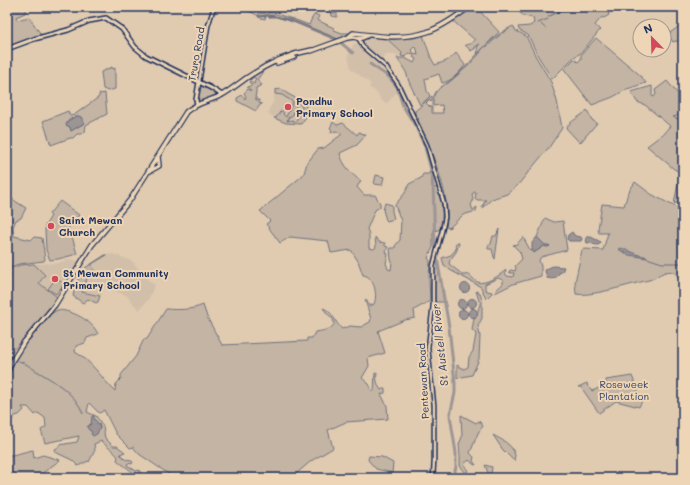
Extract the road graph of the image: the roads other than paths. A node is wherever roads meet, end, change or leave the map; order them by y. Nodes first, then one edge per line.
1 (214, 7) edge
2 (469, 7) edge
3 (360, 37) junction
4 (7, 49) edge
5 (290, 57) junction
6 (263, 68) junction
7 (199, 82) junction
8 (222, 95) junction
9 (197, 105) junction
10 (7, 373) edge
11 (433, 478) edge

1 - 7 main road, Truro Road
2 - 3 highway
3 - 5 highway
3 - 11 main road, Pentewan Road
4 - 7 main road
5 - 6 highway
5 - 6 highway
6 - 8 highway
7 - 8 main road
7 - 9 main road, Truro Road
8 - 9 highway
9 - 10 highway

